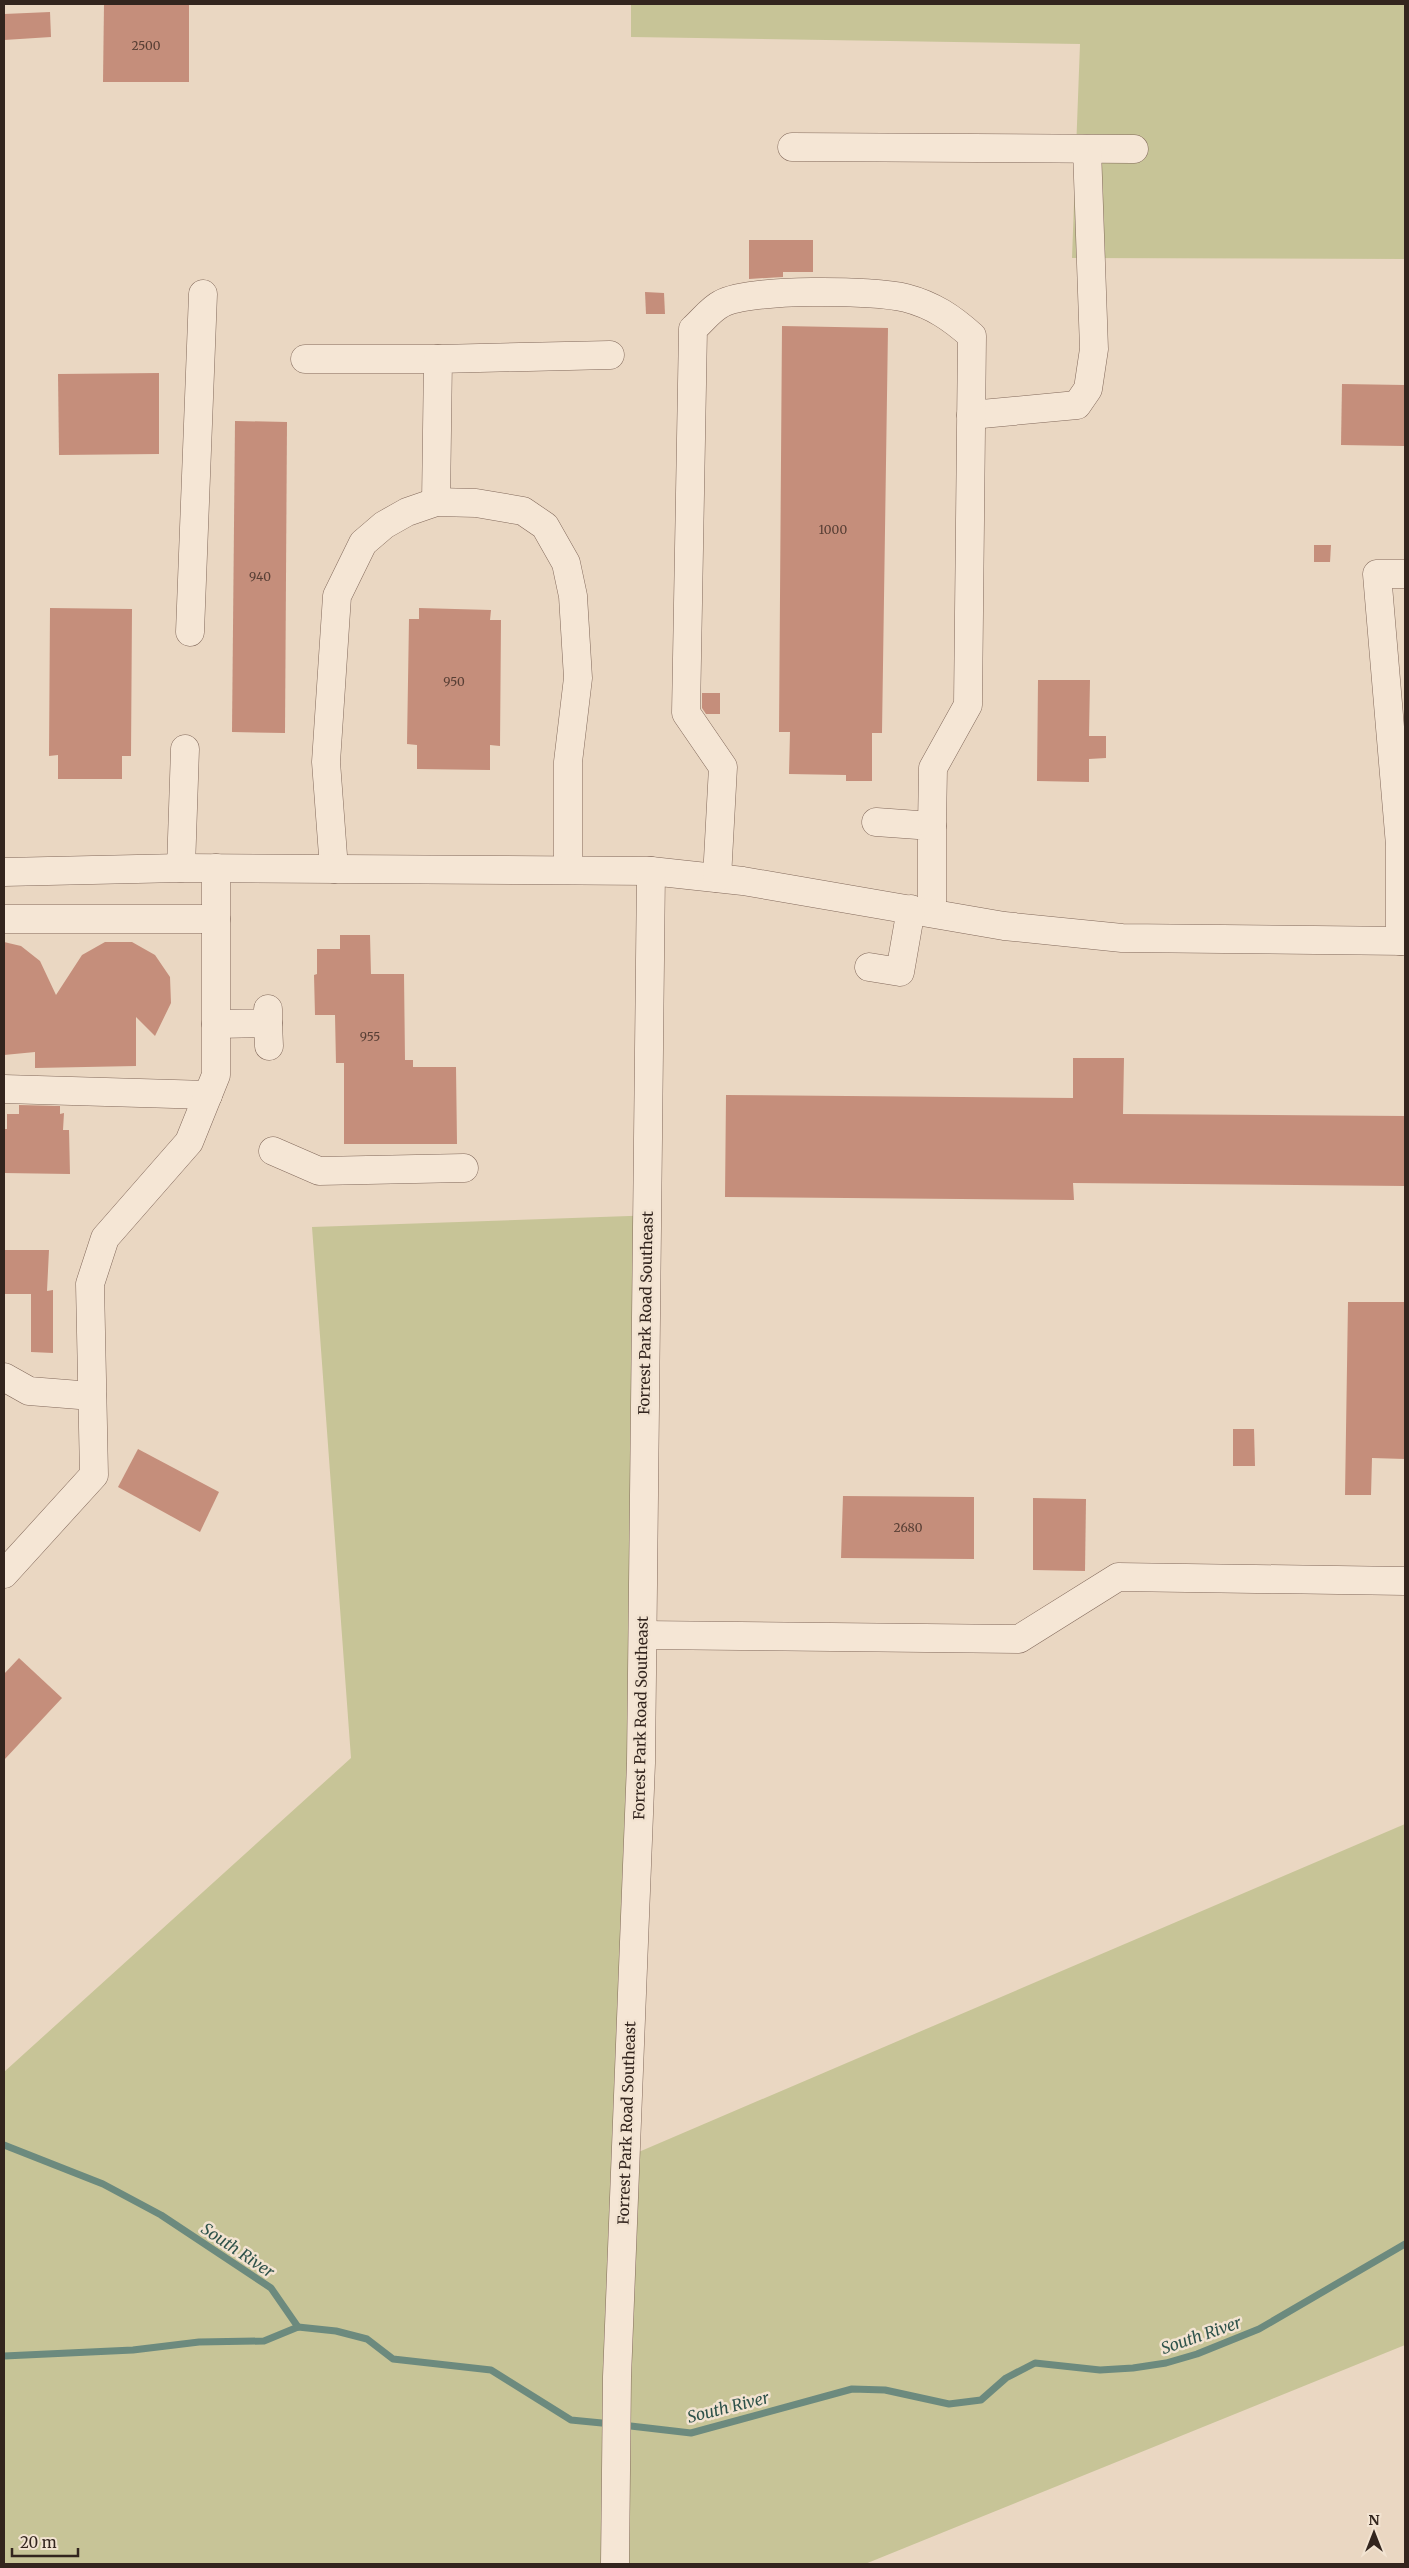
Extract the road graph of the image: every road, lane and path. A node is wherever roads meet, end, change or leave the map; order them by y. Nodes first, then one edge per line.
1 (792, 147) dead end
2 (1087, 149) junction
3 (1134, 149) dead end
4 (203, 294) dead end
5 (610, 355) dead end
6 (305, 359) dead end
7 (438, 359) junction
8 (971, 415) junction
9 (436, 502) junction
10 (1405, 574) edge
11 (190, 632) dead end
12 (185, 749) dead end
13 (876, 822) dead end
14 (932, 826) junction
15 (1403, 845) edge
16 (180, 868) junction
17 (216, 868) junction
18 (334, 869) junction
19 (568, 870) junction
20 (651, 871) junction
21 (4, 872) edge
22 (717, 878) junction
23 (921, 911) junction
24 (4, 919) edge
25 (216, 919) junction
26 (1403, 941) edge
27 (869, 967) dead end
28 (216, 1024) junction
29 (268, 1026) dead end
30 (4, 1089) edge
31 (208, 1095) junction
32 (273, 1151) dead end
33 (464, 1168) dead end
34 (4, 1377) edge
35 (92, 1396) junction
36 (4, 1574) edge
37 (1405, 1581) edge
38 (643, 1635) junction
39 (615, 2564) edge

1 - 2 street
2 - 3 street
2 - 8 street
4 - 11 street
5 - 7 street
6 - 7 street
7 - 9 street
8 - 14 street
8 - 22 street
9 - 18 street
9 - 19 street
10 - 15 street
12 - 16 street
13 - 14 street
14 - 23 street
15 - 26 street
16 - 17 street
16 - 21 street
17 - 18 street
17 - 25 street
18 - 19 street
19 - 20 street
20 - 22 street
20 - 38 street, Forrest Park Road Southeast
22 - 23 street
23 - 26 street
23 - 27 street
24 - 25 street
25 - 28 street
28 - 29 street
28 - 31 street
30 - 31 street
31 - 35 street
32 - 33 street
34 - 35 street
35 - 36 street
37 - 38 street
38 - 39 street, Forrest Park Road Southeast

